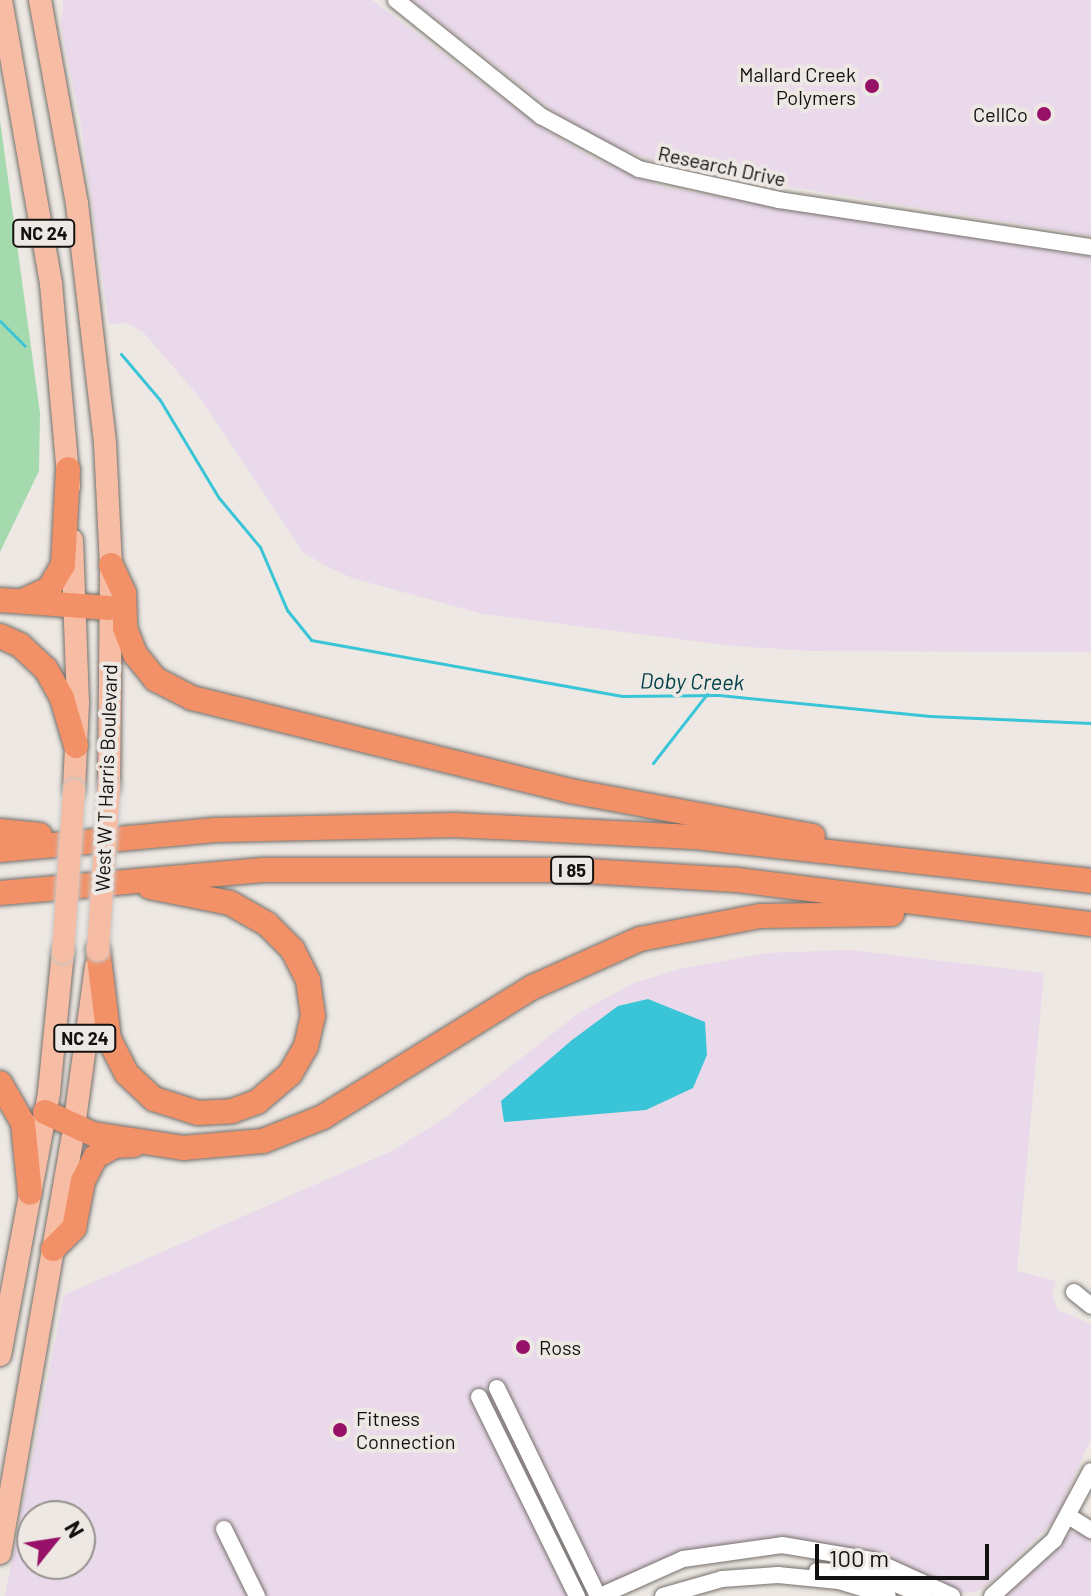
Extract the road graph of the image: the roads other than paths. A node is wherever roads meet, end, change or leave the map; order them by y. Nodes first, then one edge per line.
1 (1, 0) edge
2 (40, 0) edge
3 (56, 0) edge
4 (396, 0) edge
5 (2, 22) edge
6 (49, 46) junction
7 (1091, 247) edge
8 (68, 469) junction
9 (111, 565) junction
10 (12, 600) edge
11 (75, 603) junction
12 (109, 608) junction
13 (0, 636) edge
14 (76, 746) junction
15 (0, 831) edge
16 (83, 839) junction
17 (0, 850) edge
18 (937, 863) junction
19 (1091, 881) edge
20 (116, 882) junction
21 (0, 893) edge
22 (1026, 917) junction
23 (1091, 924) edge
24 (98, 950) junction
25 (0, 1083) edge
26 (45, 1112) junction
27 (74, 1127) junction
28 (152, 1144) junction
29 (30, 1193) junction
30 (53, 1249) junction
31 (1074, 1292) dead end
32 (1091, 1306) edge
33 (0, 1355) edge
34 (497, 1388) dead end
35 (479, 1397) dead end
36 (1091, 1471) edge
37 (1085, 1505) edge
38 (1070, 1517) junction
39 (224, 1529) dead end
40 (1091, 1530) edge
41 (0, 1553) edge
42 (804, 1575) junction
43 (257, 1596) edge
44 (577, 1596) edge
45 (599, 1596) edge
46 (663, 1596) edge
47 (888, 1596) edge
48 (925, 1596) edge
49 (952, 1596) edge
50 (992, 1596) edge

1 - 5 main road, West W T Harris Boulevard / NC 24
2 - 6 main road, West W T Harris Boulevard / NC 24
3 - 6 main road
4 - 7 street, Research Drive
5 - 8 main road, West W T Harris Boulevard / NC 24
6 - 9 main road, West W T Harris Boulevard / NC 24
8 - 10 highway
8 - 11 main road, West W T Harris Boulevard / NC 24
9 - 12 main road, West W T Harris Boulevard / NC 24
9 - 18 highway
10 - 11 highway
11 - 12 highway
11 - 14 main road, West W T Harris Boulevard / NC 24
12 - 24 main road, West W T Harris Boulevard / NC 24, bridge
13 - 14 highway
14 - 26 main road, West W T Harris Boulevard / NC 24, bridge
15 - 16 highway
16 - 17 highway, I 85
16 - 18 highway, I 85
18 - 19 highway, I 85
20 - 21 highway, I 85
20 - 22 highway, I 85
20 - 24 highway
22 - 23 highway, I 85
22 - 28 highway
24 - 27 main road, West W T Harris Boulevard / NC 24
25 - 29 highway
26 - 27 highway
26 - 29 main road, West W T Harris Boulevard / NC 24
27 - 28 highway
27 - 30 main road, West W T Harris Boulevard / NC 24
28 - 30 highway
29 - 33 main road, West W T Harris Boulevard / NC 24
30 - 41 main road, West W T Harris Boulevard / NC 24
31 - 32 street
34 - 45 street
35 - 44 street
36 - 37 street
37 - 38 street
38 - 40 street
38 - 50 street
39 - 43 street
42 - 46 street
42 - 47 street
42 - 48 street
45 - 49 street

